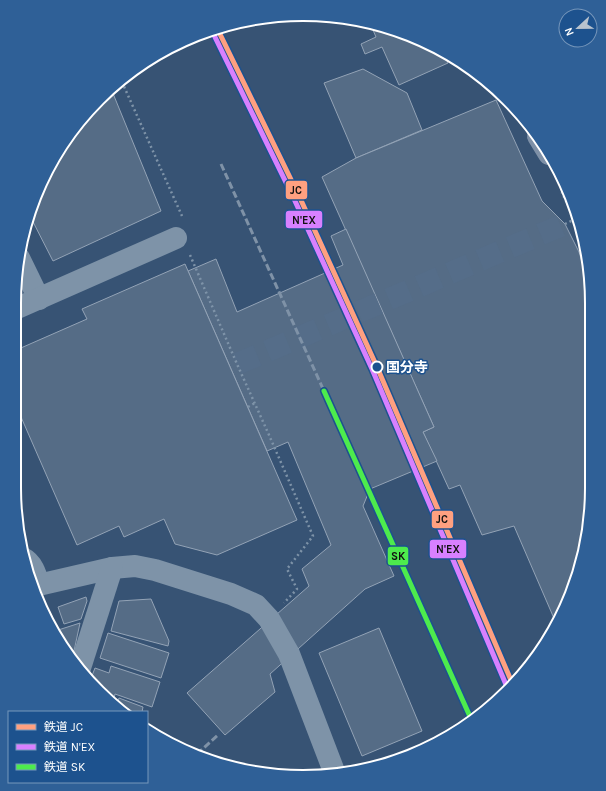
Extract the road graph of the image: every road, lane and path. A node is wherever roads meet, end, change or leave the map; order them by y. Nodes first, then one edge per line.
1 (124, 85) edge
2 (563, 192) edge
3 (566, 202) edge
4 (572, 220) edge
5 (564, 224) tunnel mouth
6 (176, 238) joint
7 (23, 266) edge
8 (196, 268) dead end
9 (39, 298) junction
10 (21, 306) edge
11 (255, 404) junction
12 (248, 407) dead end
13 (33, 567) edge
14 (112, 568) junction
15 (36, 579) edge
16 (38, 585) edge
17 (269, 619) junction
18 (82, 663) edge
19 (333, 768) edge

1 - 6 path
2 - 3 path
4 - 5 path
6 - 9 street
7 - 9 street
8 - 11 path
9 - 10 street
11 - 12 path
11 - 17 path
13 - 15 street
14 - 16 street
14 - 17 street
14 - 18 street
17 - 19 street

